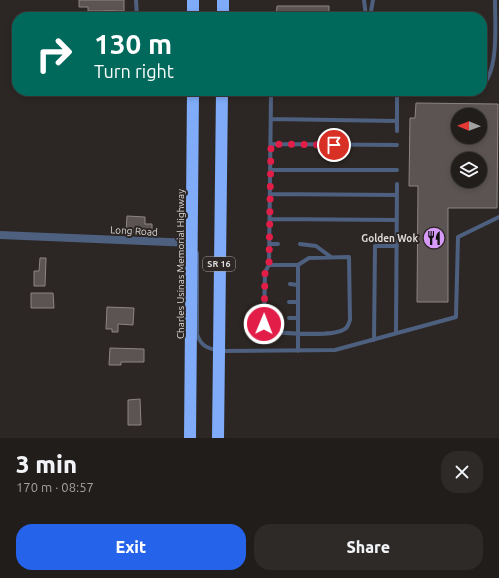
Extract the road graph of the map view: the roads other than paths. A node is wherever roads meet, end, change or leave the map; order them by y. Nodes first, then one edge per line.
1 (136, 0) edge
2 (193, 0) edge
3 (223, 0) edge
4 (364, 0) edge
5 (373, 0) edge
6 (495, 0) edge
7 (137, 12) edge
8 (193, 12) edge
9 (223, 12) edge
10 (365, 12) edge
11 (371, 12) edge
12 (494, 66) junction
13 (499, 70) edge
14 (487, 82) edge
15 (193, 96) edge
16 (222, 96) edge
17 (271, 96) edge
18 (397, 96) edge
19 (271, 120) junction
20 (397, 121) junction
21 (397, 131) dead end
22 (271, 144) junction
23 (397, 145) dead end
24 (270, 170) junction
25 (397, 170) dead end
26 (397, 184) dead end
27 (270, 194) junction
28 (397, 195) junction
29 (499, 218) edge
30 (270, 219) junction
31 (396, 220) junction
32 (0, 235) edge
33 (192, 243) junction
34 (270, 244) junction
35 (278, 244) dead end
36 (300, 244) dead end
37 (396, 246) junction
38 (332, 258) junction
39 (269, 265) junction
40 (298, 265) junction
41 (290, 284) dead end
42 (298, 285) junction
43 (289, 302) dead end
44 (298, 302) junction
45 (289, 318) dead end
46 (298, 318) junction
47 (298, 333) junction
48 (396, 333) junction
49 (374, 340) junction
50 (220, 351) junction
51 (298, 351) junction
52 (190, 438) edge
53 (218, 438) edge

1 - 7 lane
2 - 8 highway
3 - 9 highway
4 - 10 lane
5 - 11 lane
6 - 12 lane
12 - 13 lane
12 - 14 lane
15 - 33 highway, Charles Usinas Memorial Highway / SR 16
16 - 50 highway, SR 16
17 - 19 lane
18 - 20 lane
19 - 20 lane
19 - 22 lane
20 - 21 lane
22 - 23 lane
22 - 24 lane
24 - 25 lane
24 - 27 lane
26 - 28 lane
27 - 28 lane
27 - 30 lane
28 - 31 lane
29 - 48 lane
30 - 31 lane
30 - 34 lane
31 - 37 lane
32 - 33 street, Long Road
33 - 50 lane
33 - 52 highway, Charles Usinas Memorial Highway / SR 16
34 - 35 lane
34 - 39 lane
36 - 38 lane
37 - 48 lane
37 - 49 lane
38 - 40 lane
38 - 47 lane
39 - 40 lane
39 - 47 lane
40 - 42 lane
41 - 42 lane
42 - 44 lane
43 - 44 lane
44 - 46 lane
45 - 46 lane
46 - 47 lane
47 - 51 lane
48 - 49 lane
49 - 51 lane
50 - 51 lane
50 - 53 highway, SR 16

